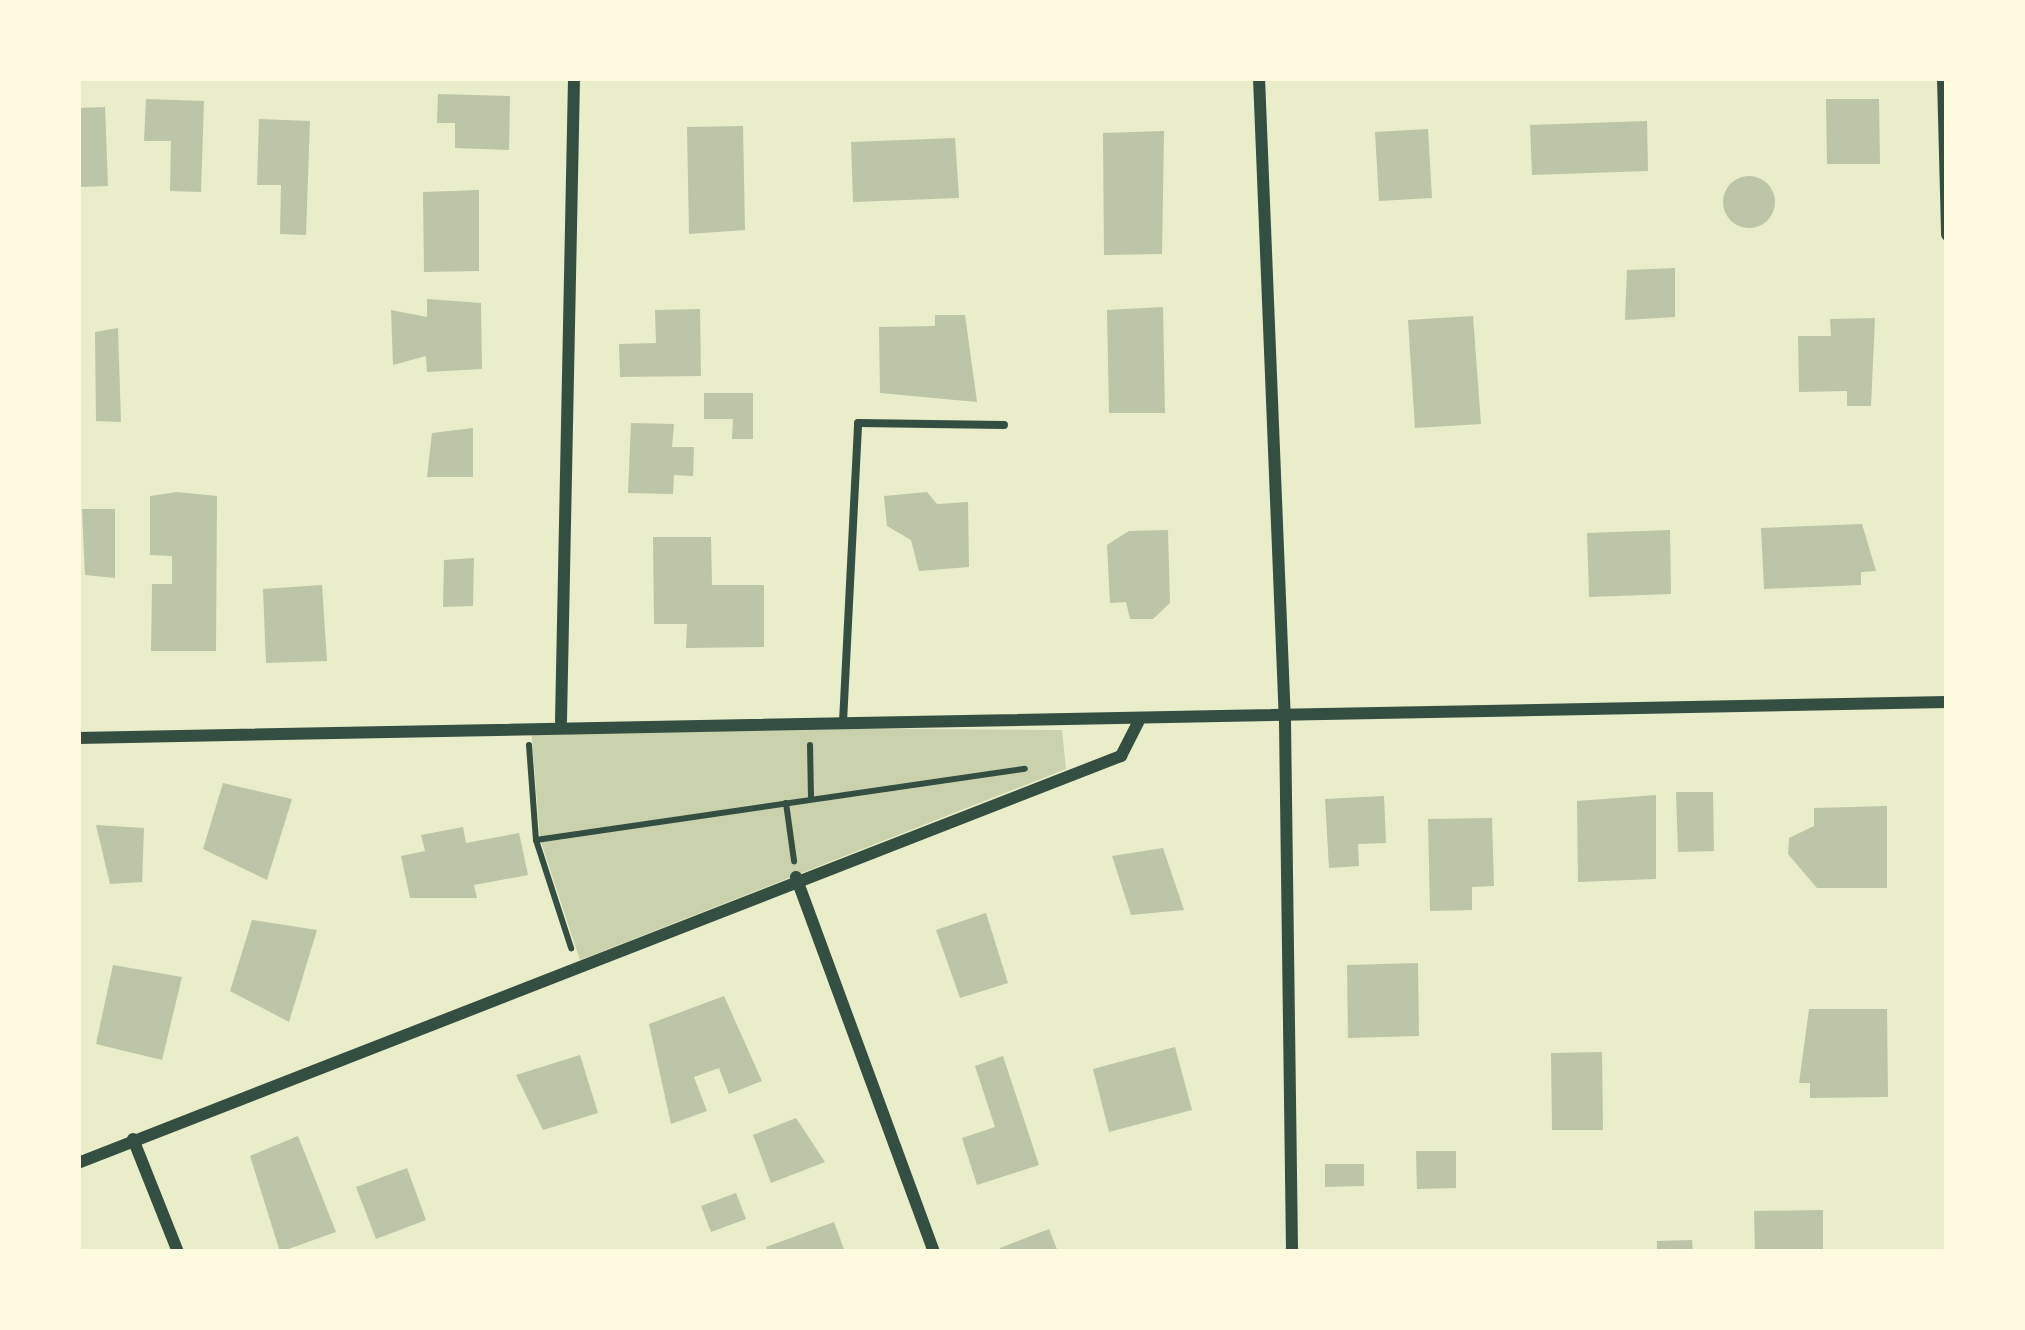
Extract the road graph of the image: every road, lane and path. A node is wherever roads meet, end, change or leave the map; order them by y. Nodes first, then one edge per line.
1 (574, 78) edge
2 (1259, 78) edge
3 (1943, 78) edge
4 (1947, 235) edge
5 (1004, 424) dead end
6 (1947, 701) edge
7 (561, 722) junction
8 (843, 722) junction
9 (1138, 722) junction
10 (1286, 722) junction
11 (809, 723) junction
12 (527, 724) junction
13 (78, 738) edge
14 (1032, 769) dead end
15 (811, 799) junction
16 (786, 802) junction
17 (536, 840) junction
18 (796, 877) junction
19 (576, 965) junction
20 (133, 1139) junction
21 (78, 1162) edge
22 (178, 1252) edge
23 (934, 1252) edge
24 (1292, 1252) edge

1 - 7 street
2 - 10 street
3 - 4 street
5 - 8 lane
6 - 10 street
7 - 11 street
7 - 12 street
8 - 9 street
8 - 11 street
9 - 10 street
9 - 18 street
10 - 24 street
11 - 15 path
12 - 13 street
12 - 17 path
14 - 15 path
15 - 16 path
16 - 17 path
16 - 18 path
17 - 19 path
18 - 19 street
18 - 23 street
19 - 20 street
20 - 21 street
20 - 22 street

